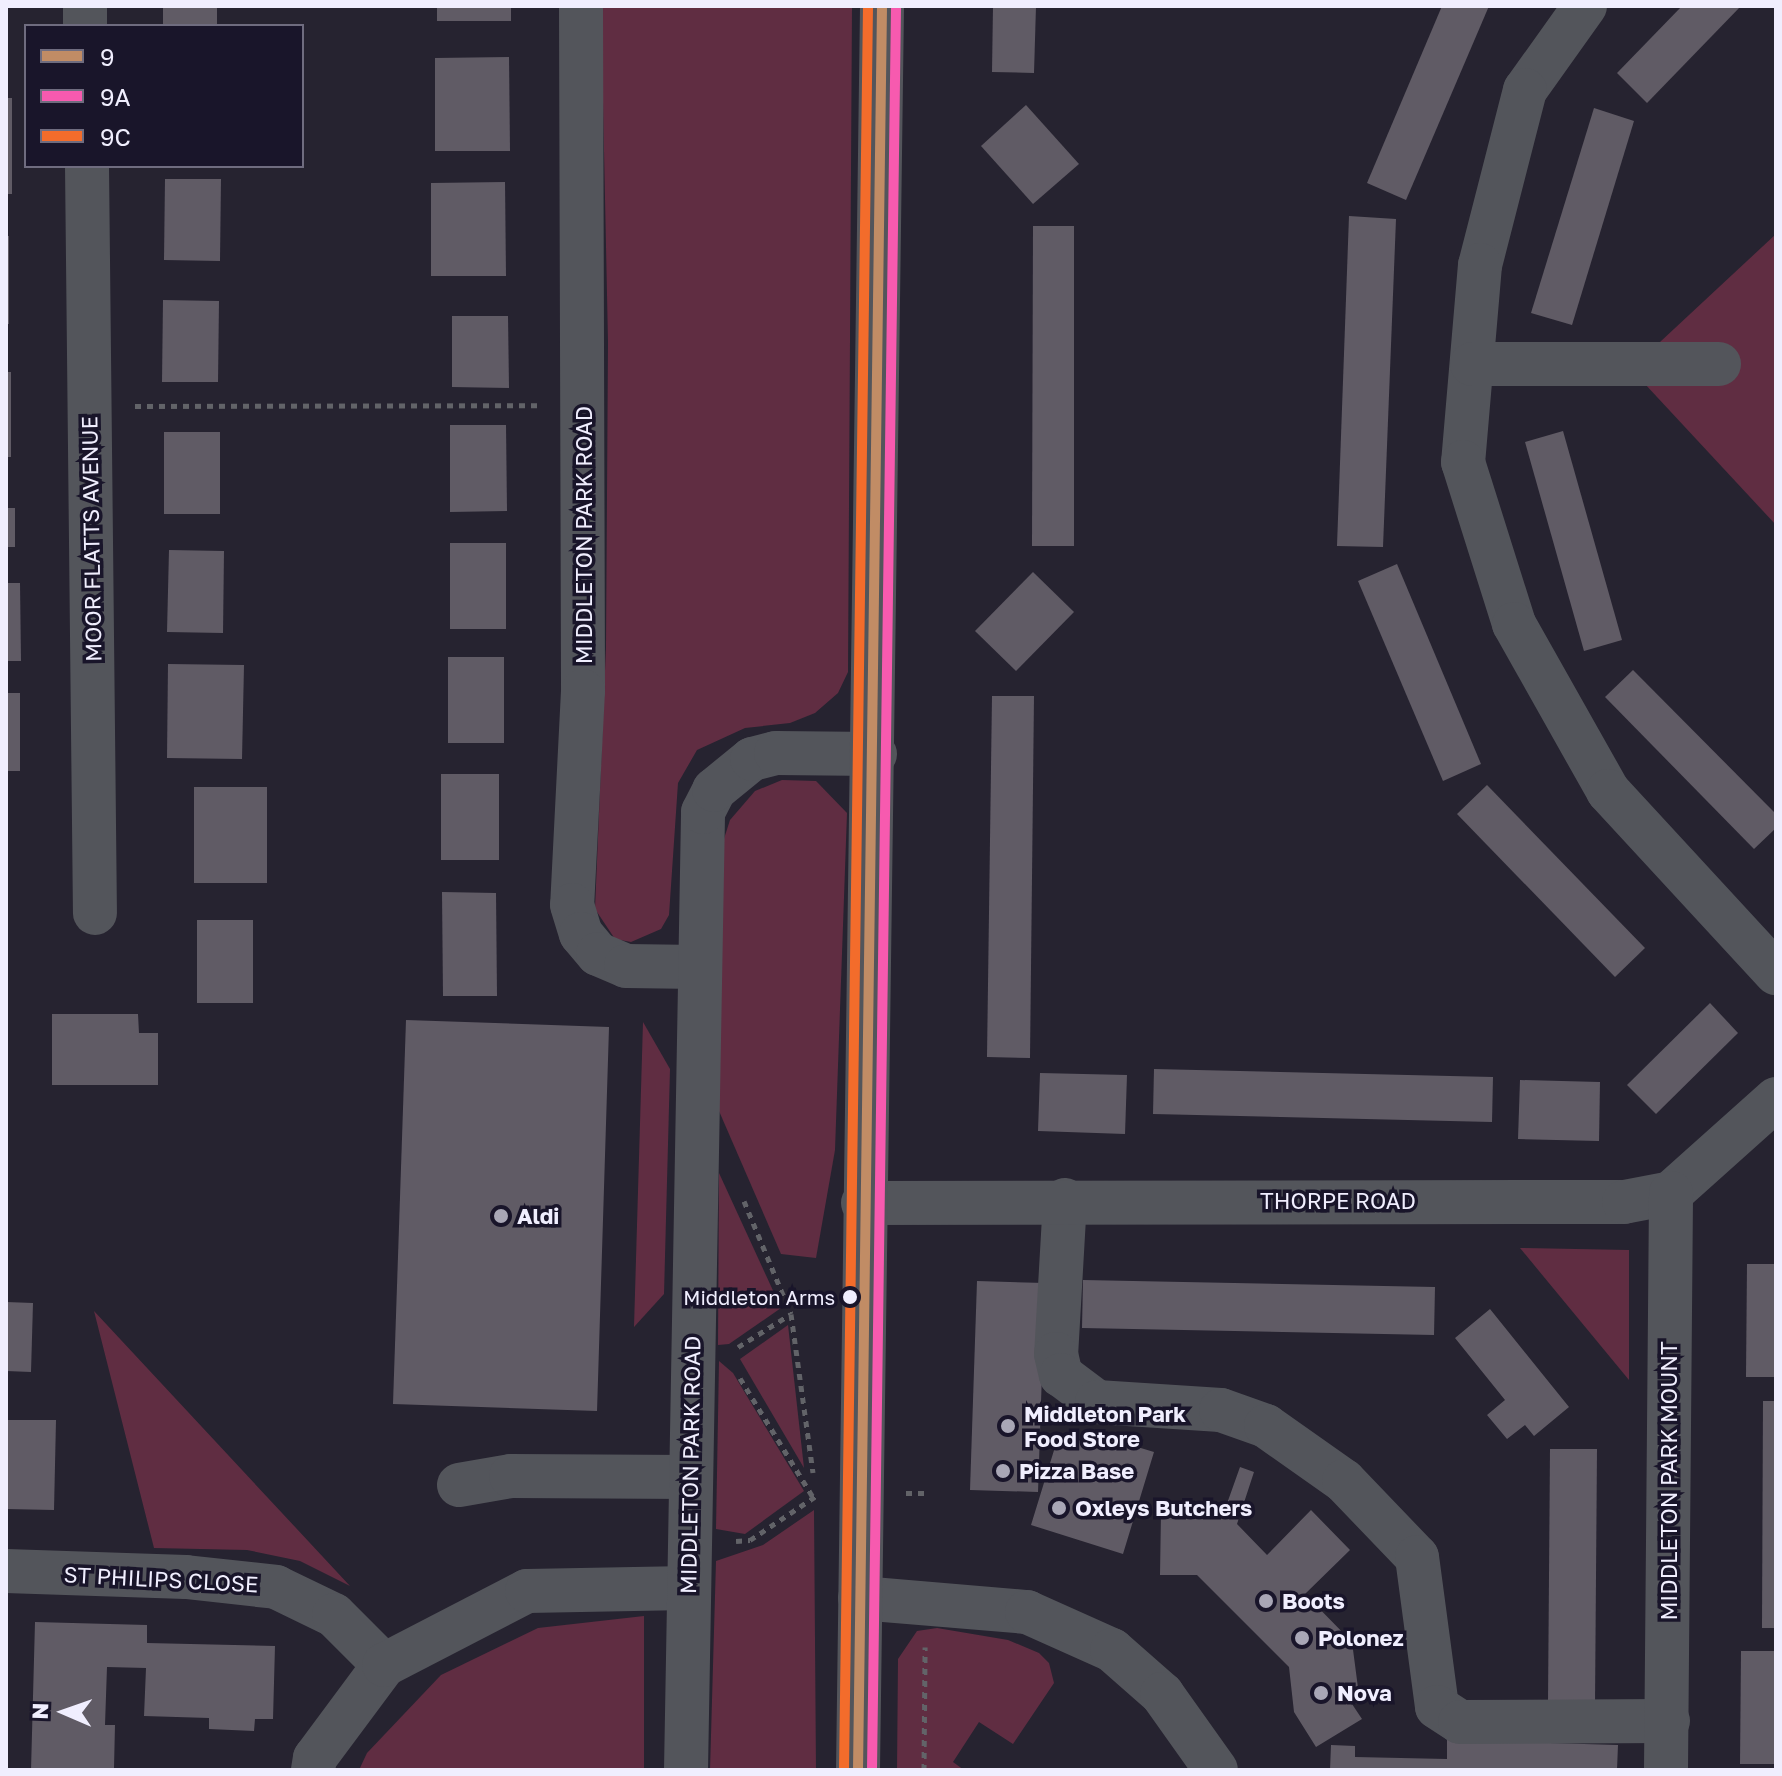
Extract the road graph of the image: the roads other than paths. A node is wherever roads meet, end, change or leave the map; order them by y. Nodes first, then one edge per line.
1 (581, 6) edge
2 (882, 6) edge
3 (1585, 6) edge
4 (87, 168) edge
5 (1472, 364) junction
6 (1719, 364) dead end
7 (875, 754) junction
8 (95, 913) dead end
9 (699, 967) junction
10 (1776, 973) edge
11 (1776, 1099) edge
12 (1671, 1193) junction
13 (1065, 1200) junction
14 (863, 1203) junction
15 (691, 1477) junction
16 (459, 1485) dead end
17 (6, 1571) edge
18 (688, 1588) junction
19 (860, 1598) junction
20 (384, 1665) junction
21 (1668, 1721) junction
22 (313, 1770) edge
23 (686, 1770) edge
24 (858, 1770) edge
25 (1216, 1770) edge
26 (1666, 1770) edge

1 - 9 street, MIDDLETON PARK ROAD
2 - 7 street
3 - 5 street
4 - 8 street, MOOR FLATTS AVENUE
5 - 6 street
5 - 10 street
7 - 9 street, MIDDLETON PARK ROAD
7 - 14 street
9 - 15 street, MIDDLETON PARK ROAD
11 - 12 street
12 - 13 street, THORPE ROAD
12 - 21 street, MIDDLETON PARK MOUNT
13 - 14 street, THORPE ROAD
13 - 21 street
14 - 19 street
15 - 16 street
15 - 18 street, MIDDLETON PARK ROAD
17 - 20 street, ST PHILIPS CLOSE
18 - 20 street
18 - 23 street, MIDDLETON PARK ROAD
19 - 24 street
19 - 25 street
20 - 22 street
21 - 26 street, MIDDLETON PARK MOUNT

